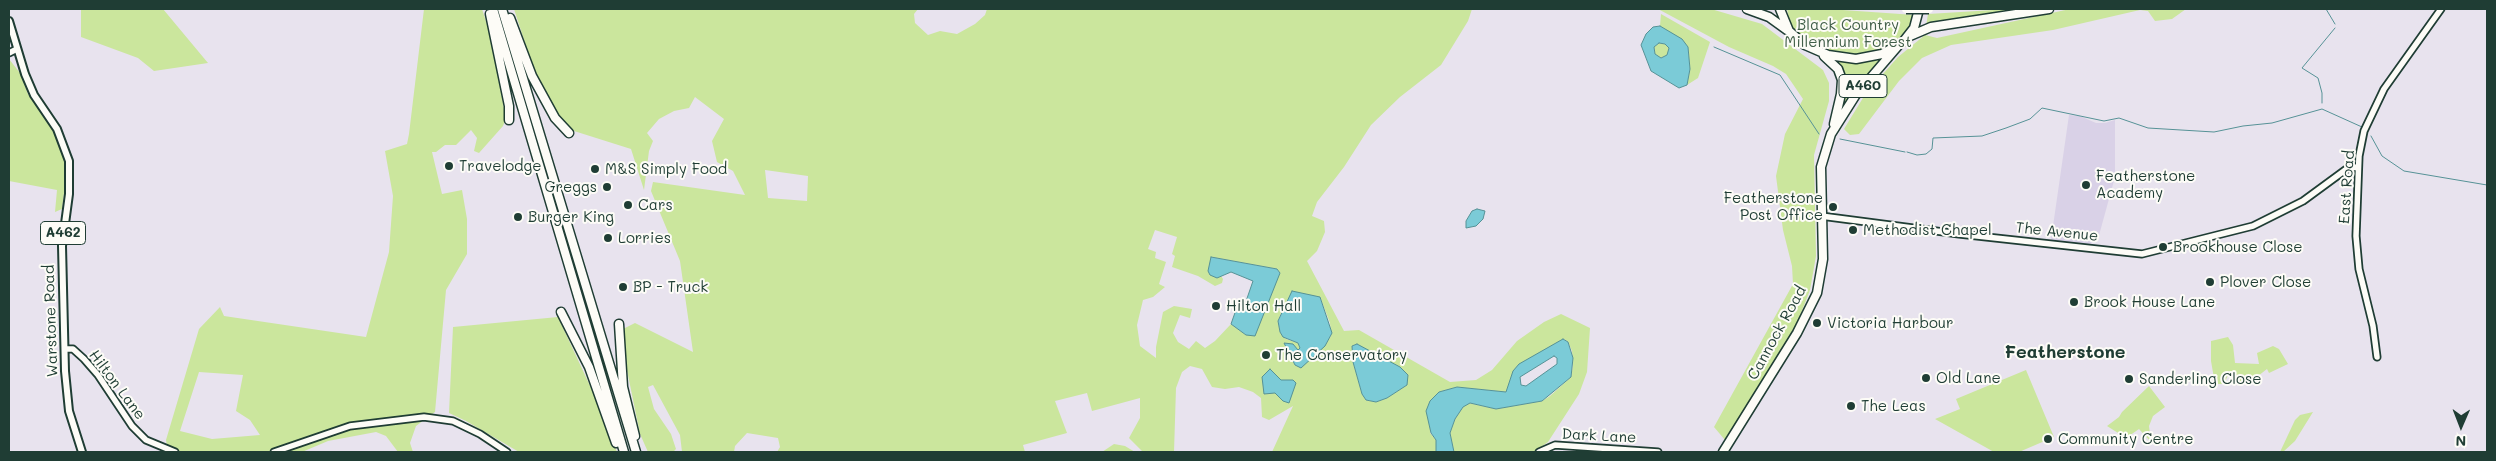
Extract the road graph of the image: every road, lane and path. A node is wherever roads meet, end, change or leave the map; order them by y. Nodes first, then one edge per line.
1 (488, 9) edge
2 (493, 9) edge
3 (502, 9) edge
4 (506, 9) edge
5 (1747, 9) edge
6 (1780, 9) edge
7 (1904, 9) edge
8 (1919, 9) edge
9 (1929, 9) edge
10 (2050, 9) edge
11 (2441, 9) edge
12 (9, 20) edge
13 (1788, 31) junction
14 (1908, 38) junction
15 (1898, 46) junction
16 (17, 49) junction
17 (1819, 52) junction
18 (9, 53) edge
19 (509, 120) dead end
20 (1832, 130) junction
21 (569, 133) dead end
22 (2358, 167) junction
23 (1821, 216) junction
24 (561, 312) dead end
25 (618, 324) dead end
26 (65, 348) junction
27 (2376, 358) dead end
28 (166, 451) edge
29 (82, 452) edge
30 (175, 452) edge
31 (274, 452) edge
32 (507, 452) edge
33 (620, 452) edge
34 (624, 452) edge
35 (636, 452) edge
36 (639, 452) edge
37 (1539, 452) edge
38 (1658, 452) edge
39 (1723, 452) edge

1 - 19 highway
2 - 34 highway
3 - 35 highway
4 - 21 highway
5 - 13 highway
6 - 13 highway
7 - 9 highway, bridge
8 - 14 highway, A460
10 - 14 highway
11 - 22 street, East Road
12 - 16 main road, Warstone Road / A462
13 - 17 highway, A460
14 - 15 highway, A460
15 - 17 highway
15 - 20 highway, Cannock Road / A460
16 - 18 street
16 - 26 main road, Warstone Road / A462
17 - 20 highway, Cannock Road / A460
20 - 23 highway, Cannock Road / A460
22 - 23 street, The Avenue
22 - 27 street, East Road
23 - 39 highway, Cannock Road / A460
24 - 33 highway
25 - 36 highway
26 - 28 street, Hilton Lane
26 - 29 main road, Warstone Road / A462
28 - 30 street, Hilton Lane
31 - 32 street
37 - 38 street, Dark Lane

